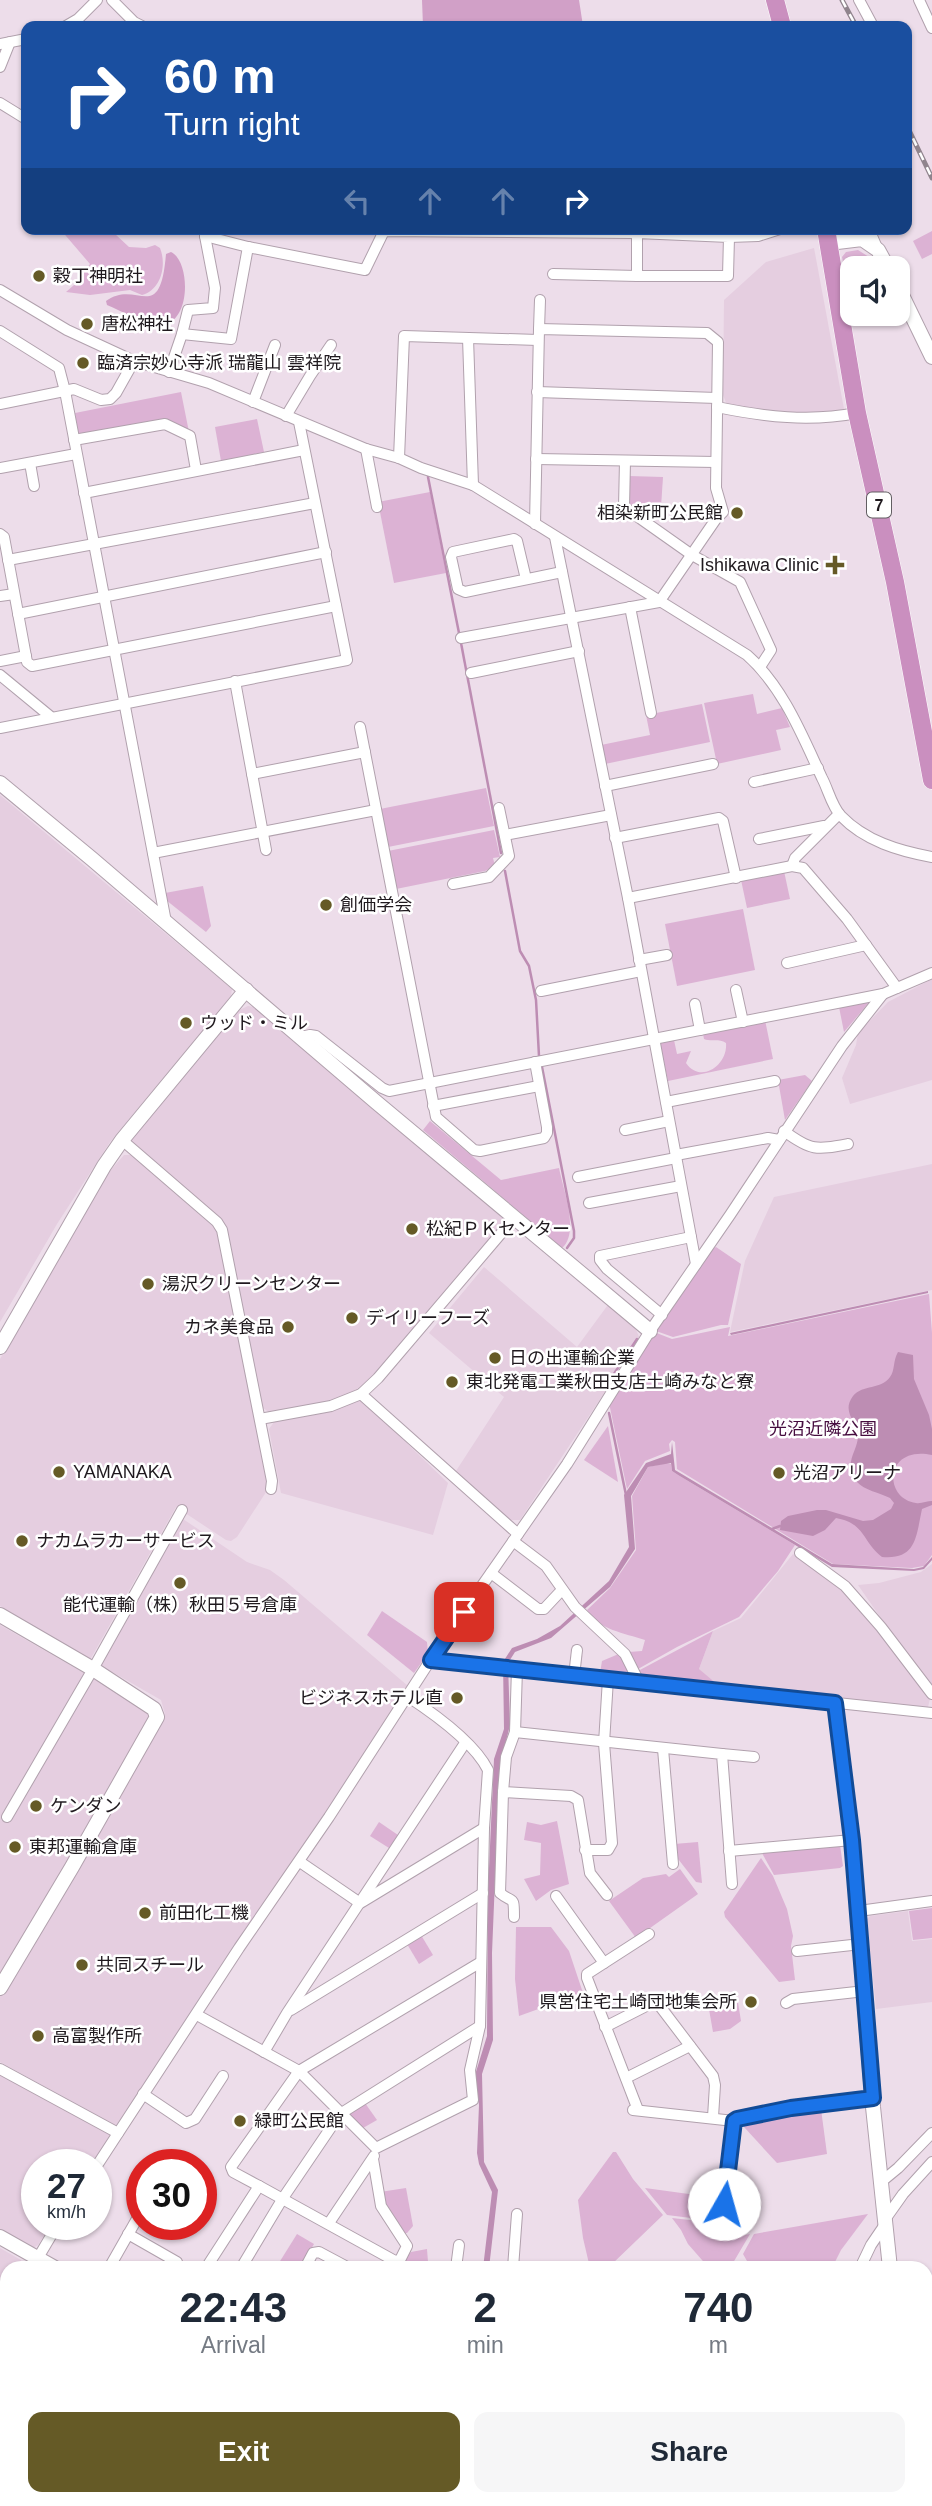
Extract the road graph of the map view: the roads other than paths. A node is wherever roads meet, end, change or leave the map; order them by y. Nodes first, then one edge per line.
1 (97, 0) edge
2 (112, 0) edge
3 (775, 0) edge
4 (859, 0) edge
5 (919, 0) edge
6 (75, 21) edge
7 (133, 21) edge
8 (781, 21) edge
9 (870, 21) edge
10 (932, 29) edge
11 (5, 43) edge
12 (0, 67) edge
13 (0, 103) edge
14 (21, 115) edge
15 (206, 235) edge
16 (214, 235) edge
17 (382, 235) edge
18 (637, 235) edge
19 (729, 235) edge
20 (872, 235) edge
21 (828, 236) edge
22 (248, 247) junction
23 (878, 250) junction
24 (881, 256) edge
25 (553, 274) dead end
26 (637, 276) junction
27 (0, 290) edge
28 (540, 300) dead end
29 (910, 308) edge
30 (0, 331) edge
31 (182, 334) junction
32 (539, 334) junction
33 (468, 338) junction
34 (929, 342) edge
35 (275, 345) dead end
36 (331, 345) dead end
37 (932, 357) edge
38 (134, 361) junction
39 (169, 372) junction
40 (65, 391) junction
41 (537, 392) junction
42 (253, 401) junction
43 (717, 403) junction
44 (0, 404) edge
45 (858, 413) junction
46 (286, 416) junction
47 (299, 422) junction
48 (74, 440) junction
49 (366, 449) junction
50 (304, 450) junction
51 (76, 454) junction
52 (399, 458) junction
53 (536, 459) junction
54 (625, 461) junction
55 (716, 462) junction
56 (30, 463) junction
57 (0, 468) edge
58 (196, 470) junction
59 (473, 485) junction
60 (34, 486) dead end
61 (84, 493) junction
62 (315, 503) junction
63 (377, 507) dead end
64 (535, 524) junction
65 (0, 534) edge
66 (555, 537) junction
67 (94, 545) junction
68 (326, 552) junction
69 (692, 555) junction
70 (8, 560) junction
71 (562, 572) junction
72 (526, 579) junction
73 (14, 594) junction
74 (0, 596) edge
75 (104, 597) junction
76 (659, 602) junction
77 (336, 606) junction
78 (630, 607) junction
79 (18, 614) junction
80 (571, 617) junction
81 (461, 638) dead end
82 (114, 651) junction
83 (579, 651) junction
84 (26, 656) junction
85 (0, 661) edge
86 (760, 667) junction
87 (471, 673) dead end
88 (0, 675) edge
89 (235, 681) junction
90 (125, 702) junction
91 (651, 713) dead end
92 (51, 717) junction
93 (360, 727) dead end
94 (0, 728) edge
95 (365, 752) junction
96 (713, 764) dead end
97 (818, 768) junction
98 (252, 774) junction
99 (932, 780) edge
100 (754, 782) dead end
101 (0, 783) edge
102 (605, 786) junction
103 (499, 808) dead end
104 (376, 810) junction
105 (839, 814) junction
106 (611, 816) junction
107 (824, 826) junction
108 (263, 832) junction
109 (505, 835) junction
110 (615, 838) junction
111 (759, 839) dead end
112 (266, 850) dead end
113 (153, 852) junction
114 (932, 857) edge
115 (792, 866) junction
116 (736, 878) junction
117 (453, 884) dead end
118 (628, 898) junction
119 (166, 922) junction
120 (866, 945) junction
121 (667, 955) dead end
122 (788, 963) dead end
123 (640, 966) junction
124 (932, 973) edge
125 (897, 988) junction
126 (246, 990) junction
127 (736, 990) dead end
128 (541, 991) dead end
129 (883, 994) junction
130 (695, 1004) dead end
131 (743, 1022) junction
132 (700, 1030) junction
133 (301, 1037) junction
134 (654, 1039) junction
135 (535, 1062) junction
136 (775, 1081) dead end
137 (429, 1083) junction
138 (539, 1086) junction
139 (666, 1102) junction
140 (433, 1106) junction
141 (669, 1121) junction
142 (625, 1130) dead end
143 (781, 1136) junction
144 (122, 1140) junction
145 (848, 1144) dead end
146 (676, 1156) junction
147 (578, 1177) dead end
148 (681, 1186) junction
149 (589, 1203) dead end
150 (515, 1217) junction
151 (691, 1237) junction
152 (696, 1264) junction
153 (662, 1315) junction
154 (650, 1331) junction
155 (0, 1347) edge
156 (361, 1394) junction
157 (260, 1419) junction
158 (271, 1489) dead end
159 (181, 1510) dead end
160 (515, 1538) junction
161 (800, 1553) dead end
162 (491, 1573) junction
163 (559, 1592) dead end
164 (0, 1615) edge
165 (576, 1650) dead end
166 (431, 1660) junction
167 (510, 1668) junction
168 (93, 1670) junction
169 (574, 1676) junction
170 (608, 1679) junction
171 (639, 1682) junction
172 (932, 1694) edge
173 (407, 1696) junction
174 (835, 1703) junction
175 (932, 1715) edge
176 (515, 1732) junction
177 (466, 1743) junction
178 (604, 1743) junction
179 (663, 1749) junction
180 (722, 1755) junction
181 (754, 1757) dead end
182 (503, 1792) junction
183 (7, 1817) dead end
184 (484, 1828) junction
185 (852, 1840) junction
186 (585, 1850) junction
187 (729, 1851) junction
188 (388, 1861) junction
189 (300, 1862) junction
190 (673, 1864) dead end
191 (410, 1873) junction
192 (732, 1884) dead end
193 (482, 1893) junction
194 (607, 1895) dead end
195 (556, 1896) dead end
196 (932, 1901) edge
197 (360, 1903) junction
198 (859, 1912) junction
199 (514, 1917) dead end
200 (649, 1934) dead end
201 (861, 1944) junction
202 (797, 1951) dead end
203 (481, 1962) junction
204 (604, 1963) junction
205 (315, 1970) junction
206 (335, 1983) junction
207 (0, 1987) edge
208 (865, 1991) junction
209 (786, 2003) dead end
210 (287, 2013) junction
211 (197, 2015) junction
212 (480, 2026) junction
213 (605, 2027) junction
214 (690, 2046) junction
215 (264, 2052) junction
216 (0, 2069) edge
217 (299, 2071) junction
218 (223, 2076) dead end
219 (626, 2078) junction
220 (143, 2094) junction
221 (873, 2098) junction
222 (340, 2115) junction
223 (713, 2117) junction
224 (734, 2121) junction
225 (118, 2133) junction
226 (932, 2133) edge
227 (107, 2149) edge
228 (374, 2154) junction
229 (932, 2162) edge
230 (881, 2182) junction
231 (259, 2186) junction
232 (284, 2198) junction
233 (724, 2204) dead end
234 (517, 2214) dead end
235 (886, 2220) junction
236 (329, 2223) junction
237 (0, 2237) edge
238 (126, 2238) edge
239 (48, 2240) edge
240 (138, 2240) edge
241 (459, 2245) dead end
242 (31, 2261) edge
243 (35, 2261) edge
244 (113, 2261) edge
245 (175, 2261) edge
246 (211, 2261) edge
247 (245, 2261) edge
248 (309, 2261) edge
249 (336, 2261) edge
250 (393, 2261) edge
251 (398, 2261) edge
252 (457, 2261) edge
253 (514, 2261) edge
254 (863, 2261) edge
255 (889, 2261) edge

1 - 6 street
2 - 7 street
3 - 8 highway
4 - 9 street
5 - 10 street
11 - 12 street
13 - 14 street
15 - 31 street
16 - 22 street
17 - 22 street
18 - 26 street
19 - 26 street
20 - 23 street
21 - 23 street
21 - 45 highway, 7
22 - 31 street
23 - 24 street
25 - 26 street
27 - 38 street
28 - 32 street
29 - 34 street
30 - 40 street
31 - 39 street
32 - 33 street
32 - 41 street
32 - 43 street
33 - 52 street
33 - 59 street
34 - 37 street
35 - 42 street
36 - 46 street
38 - 39 street
38 - 40 street
39 - 42 street
40 - 44 street
40 - 48 street
41 - 43 street
41 - 53 street
42 - 46 street
43 - 45 street
43 - 55 street
45 - 99 highway, 7
46 - 47 street
47 - 49 street
47 - 50 street
48 - 51 street
48 - 58 street
49 - 52 street
49 - 63 street
50 - 58 street
50 - 62 street
51 - 56 street
51 - 61 street
52 - 59 street
53 - 54 street
53 - 64 street
54 - 55 street
54 - 69 street
55 - 69 street
56 - 57 street
56 - 60 street
58 - 61 street
59 - 64 street
61 - 67 street
62 - 67 street
62 - 68 street
64 - 66 street
65 - 70 street
66 - 71 street
66 - 76 street
67 - 70 street
67 - 75 street
68 - 75 street
68 - 77 street
69 - 76 street
69 - 86 street
70 - 73 street
71 - 72 street
71 - 80 street
72 - 72 street
73 - 74 street
73 - 79 street
75 - 79 street
75 - 82 street
76 - 78 street
76 - 86 street
77 - 82 street
77 - 89 street
78 - 80 street
78 - 91 street
79 - 84 street
80 - 81 street
80 - 83 street
82 - 84 street
82 - 90 street
83 - 87 street
83 - 102 street
84 - 85 street
86 - 97 street
88 - 92 street
89 - 90 street
89 - 98 street
90 - 92 street
90 - 113 street
92 - 94 street
93 - 95 street
95 - 98 street
95 - 104 street
96 - 102 street
97 - 100 street
97 - 105 street
98 - 108 street
101 - 119 street
102 - 106 street
103 - 109 street
104 - 108 street
104 - 137 street
105 - 107 street
105 - 114 street
106 - 109 street
106 - 110 street
107 - 111 street
107 - 115 street
108 - 112 street
108 - 113 street
109 - 117 street
110 - 116 street
110 - 118 street
113 - 119 street
115 - 116 street
115 - 120 street
116 - 118 street
118 - 123 street
119 - 126 street
120 - 122 street
120 - 125 street
121 - 123 street
123 - 128 street
123 - 134 street
124 - 125 street
125 - 129 street
126 - 133 street
126 - 144 street
127 - 131 street
129 - 131 street
129 - 143 street
130 - 132 street
131 - 132 street
132 - 134 street
133 - 137 street
133 - 150 street
134 - 135 street
134 - 139 street
135 - 137 street
135 - 138 street
136 - 139 street
137 - 140 street
138 - 140 street
138 - 140 street
139 - 141 street
141 - 142 street
141 - 146 street
143 - 145 street
143 - 146 street
143 - 152 street
144 - 155 street
144 - 157 street
146 - 147 street
146 - 148 street
148 - 149 street
148 - 151 street
150 - 154 street
150 - 156 street
151 - 152 street
151 - 153 street
152 - 153 street
153 - 154 street
154 - 160 street
156 - 157 street
156 - 160 street
157 - 158 street
159 - 168 street
160 - 162 street
160 - 171 street
161 - 172 street
162 - 163 street
162 - 166 street
164 - 168 street
165 - 169 street
166 - 167 street
166 - 173 street
167 - 169 street
167 - 176 street
168 - 183 street
168 - 207 street
169 - 170 street
170 - 171 street
170 - 178 street
171 - 174 street
173 - 177 street
173 - 189 street
174 - 175 street
174 - 185 street
176 - 178 street
176 - 182 street
177 - 184 street
177 - 188 street
178 - 179 street
178 - 186 street
179 - 180 street
179 - 190 street
180 - 181 street
180 - 187 street
182 - 186 street
182 - 199 street
184 - 191 street
184 - 193 street
185 - 187 street
185 - 198 street
186 - 194 street
187 - 192 street
188 - 191 street
188 - 197 street
189 - 197 street
189 - 211 street
191 - 197 street
193 - 203 street
193 - 206 street
195 - 204 street
196 - 198 street
197 - 205 street
198 - 201 street
200 - 204 street
201 - 202 street
201 - 208 street
203 - 212 street
203 - 217 street
204 - 213 street
205 - 206 street
205 - 210 street
206 - 210 street
208 - 209 street
208 - 221 street
210 - 215 street
211 - 215 street
211 - 220 street
212 - 222 street
212 - 228 street
213 - 214 street
213 - 219 street
214 - 219 street
214 - 223 street
215 - 217 street
216 - 225 street
217 - 222 street
217 - 231 street
218 - 220 street
219 - 223 street
220 - 225 street
221 - 224 street
221 - 230 street
222 - 228 street
222 - 232 street
223 - 224 street
224 - 233 street
225 - 227 street
226 - 230 street
228 - 236 street
228 - 251 street
229 - 235 street
230 - 235 street
231 - 232 street
231 - 246 street
232 - 236 street
232 - 247 street
234 - 253 street
235 - 254 street
235 - 255 street
236 - 250 street
237 - 242 street
238 - 244 street
239 - 243 street
240 - 245 street
241 - 252 street
248 - 249 street

